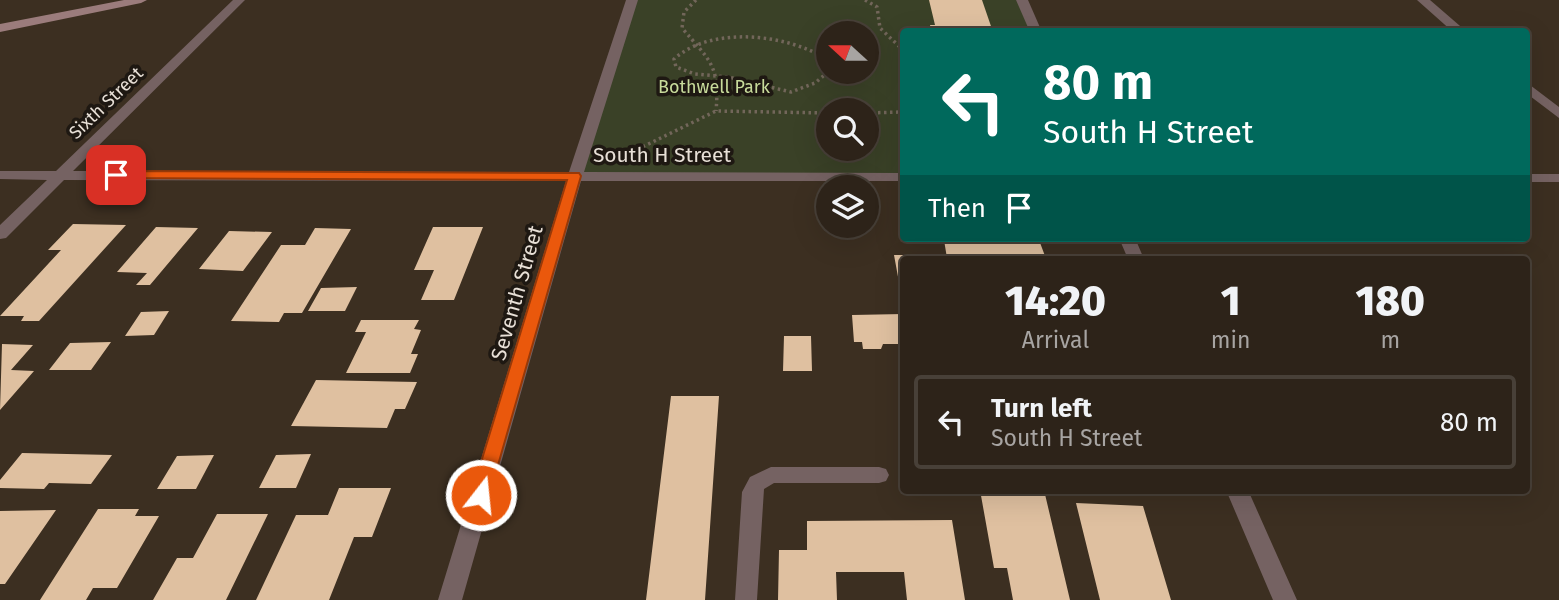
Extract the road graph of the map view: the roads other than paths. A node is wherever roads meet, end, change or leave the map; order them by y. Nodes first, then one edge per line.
1 (141, 0) edge
2 (239, 0) edge
3 (632, 0) edge
4 (1022, 0) edge
5 (1423, 0) edge
6 (0, 28) edge
7 (1034, 28) edge
8 (1456, 28) edge
9 (1530, 89) edge
10 (1559, 114) edge
11 (0, 175) edge
12 (61, 175) junction
13 (575, 176) junction
14 (900, 177) edge
15 (1530, 178) edge
16 (1559, 178) edge
17 (0, 234) edge
18 (879, 475) dead end
19 (1239, 494) edge
20 (450, 600) edge
21 (746, 600) edge
22 (1285, 600) edge

1 - 6 main road
2 - 12 street, Sixth Street
3 - 13 street, Seventh Street
4 - 7 street
5 - 8 street
9 - 10 street
11 - 12 street, South H Street
12 - 13 street, South H Street
12 - 17 street, Sixth Street
13 - 14 street, South H Street
13 - 20 street, Seventh Street
15 - 16 street
18 - 21 lane
19 - 22 street

